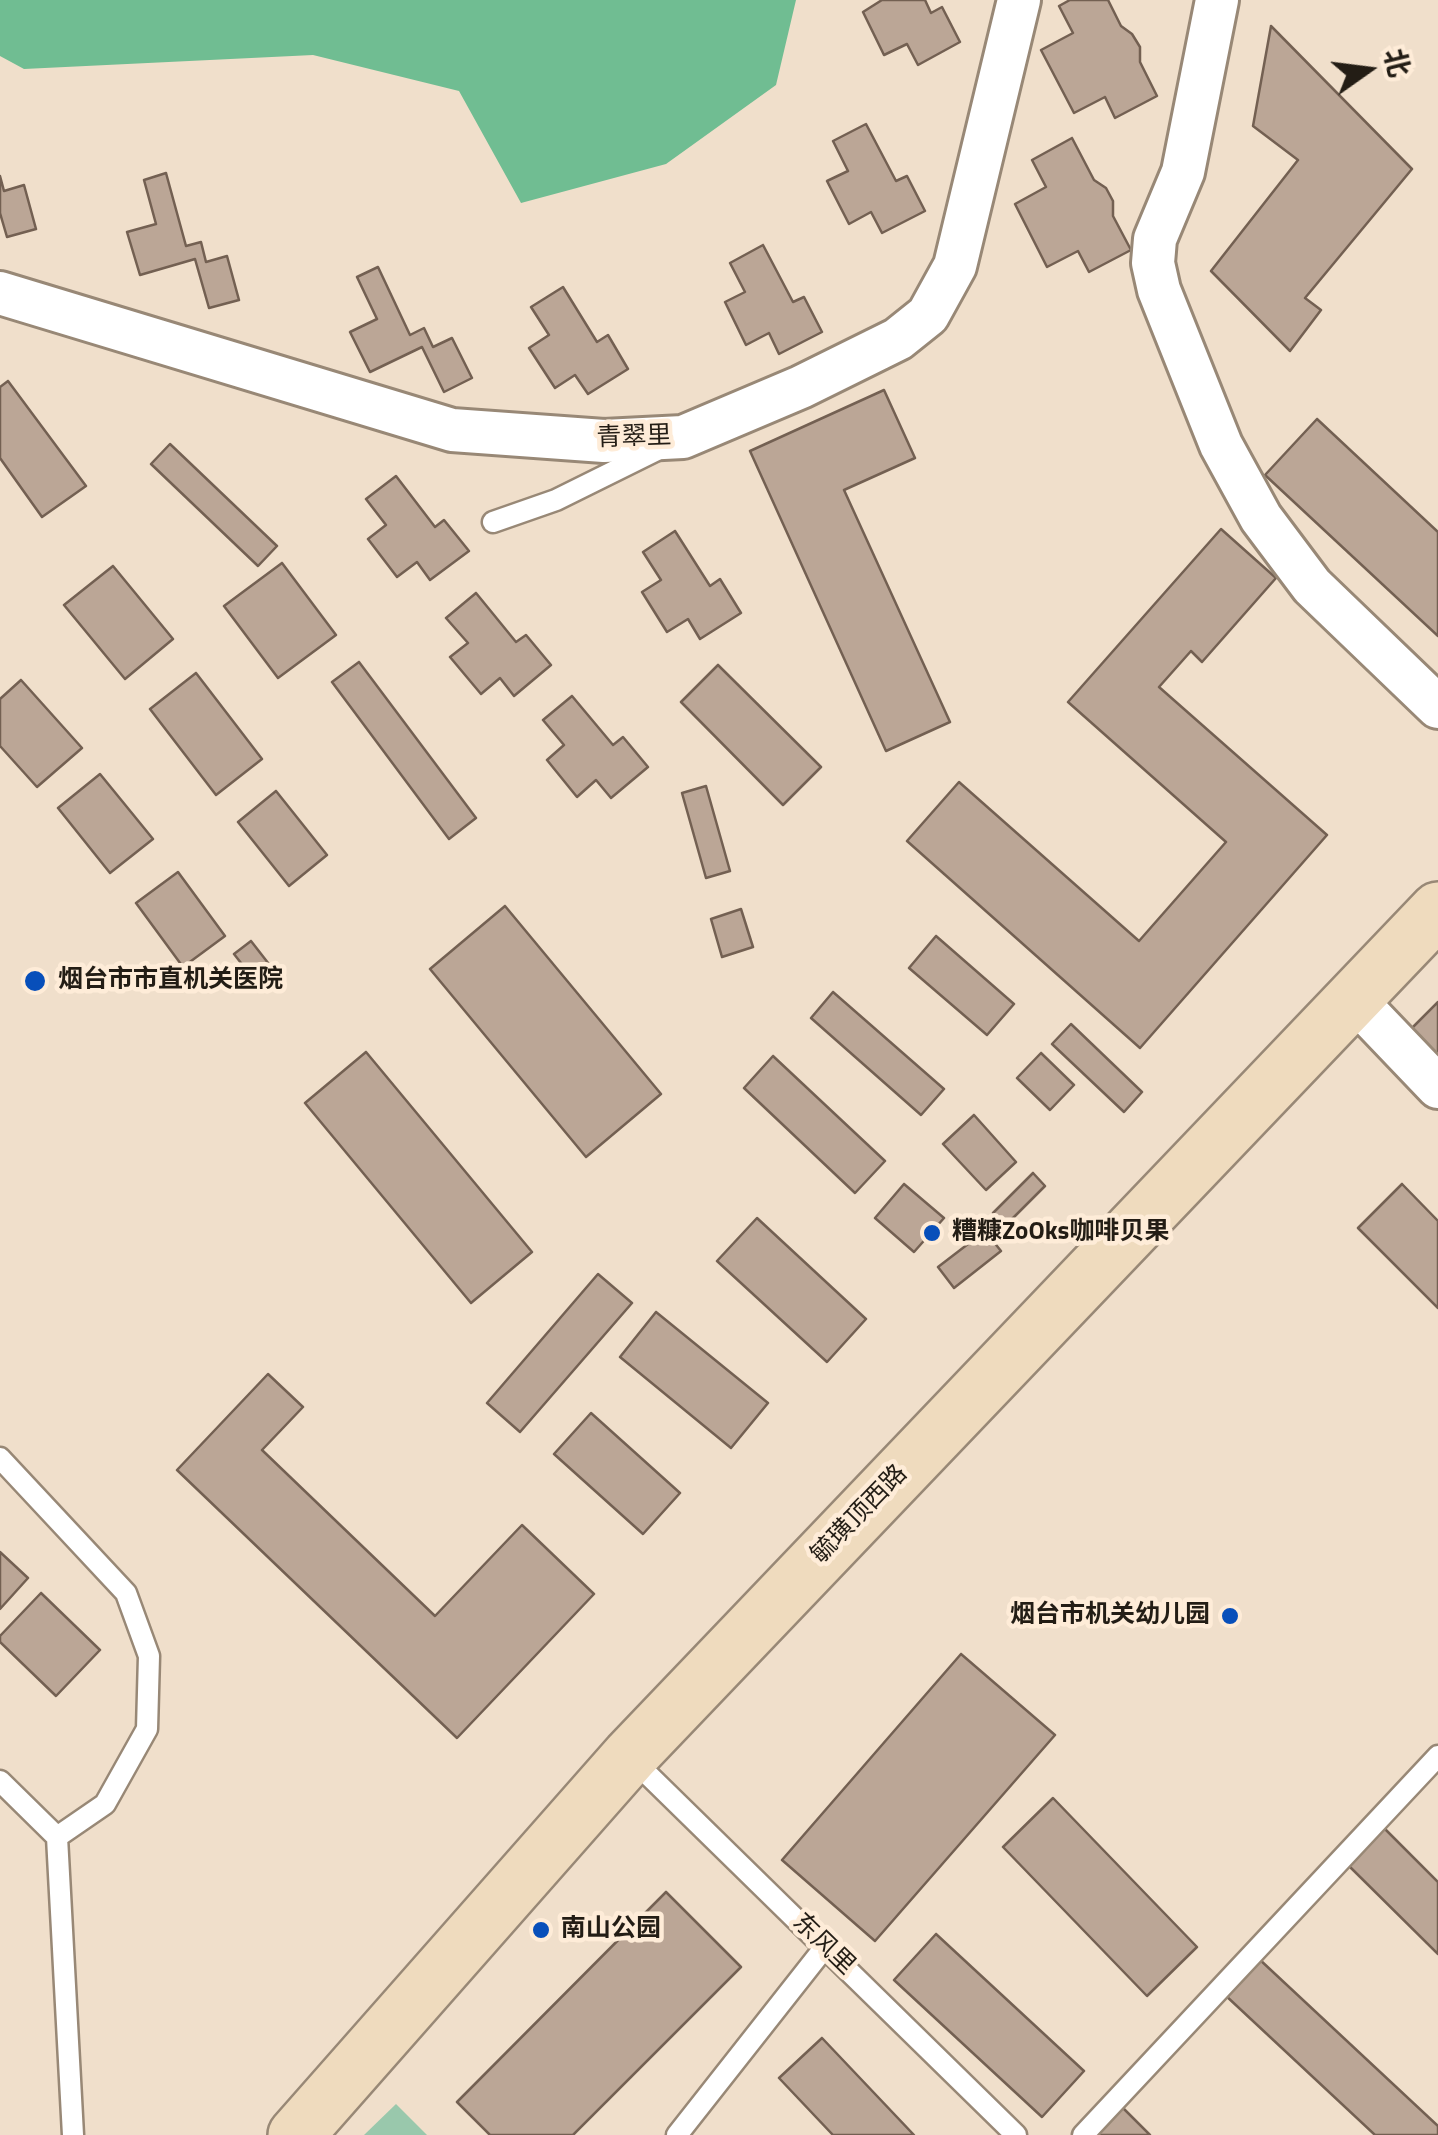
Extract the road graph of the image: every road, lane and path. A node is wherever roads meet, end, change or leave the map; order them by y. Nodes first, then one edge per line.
1 (1018, 0) edge
2 (1217, 0) edge
3 (0, 292) edge
4 (684, 437) junction
5 (494, 522) dead end
6 (1438, 707) edge
7 (1438, 910) edge
8 (1353, 998) junction
9 (1438, 1087) edge
10 (0, 1458) edge
11 (630, 1756) junction
12 (1438, 1756) edge
13 (0, 1781) edge
14 (57, 1837) junction
15 (825, 1947) junction
16 (74, 2135) edge
17 (296, 2135) edge
18 (676, 2135) edge
19 (1016, 2135) edge
20 (1083, 2135) edge

1 - 4 street, 青翠里
2 - 6 street
3 - 4 street, 青翠里
4 - 5 lane
7 - 8 main road, 毓璜顶西路
8 - 9 street
8 - 11 main road, 毓璜顶西路
10 - 14 lane
11 - 15 lane, 东风里
11 - 17 main road, 毓璜顶西路
12 - 20 lane
13 - 14 lane
14 - 16 lane
15 - 18 lane
15 - 19 lane, 东风里

